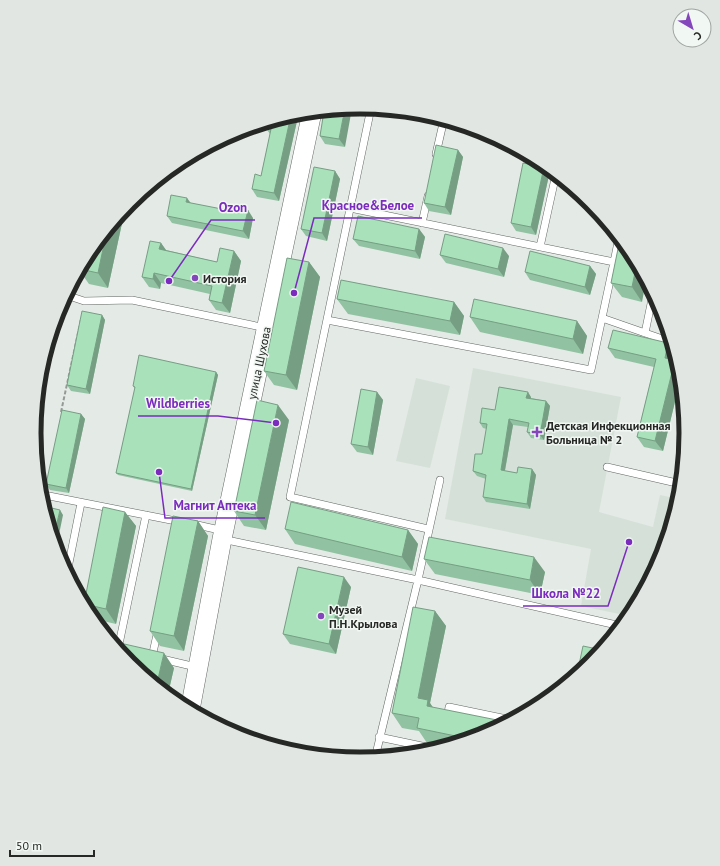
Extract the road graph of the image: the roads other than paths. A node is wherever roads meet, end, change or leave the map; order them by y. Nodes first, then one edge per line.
1 (370, 114) edge
2 (311, 118) edge
3 (443, 125) edge
4 (434, 164) edge
5 (555, 180) edge
6 (430, 186) edge
7 (350, 208) junction
8 (422, 223) junction
9 (617, 245) edge
10 (540, 247) junction
11 (614, 262) junction
12 (72, 297) edge
13 (651, 303) edge
14 (602, 318) junction
15 (327, 320) junction
16 (266, 328) junction
17 (645, 333) junction
18 (665, 340) edge
19 (607, 467) dead end
20 (440, 480) dead end
21 (675, 483) edge
22 (47, 496) edge
23 (81, 503) junction
24 (146, 515) junction
25 (428, 529) junction
26 (223, 535) junction
27 (69, 563) edge
28 (418, 580) junction
29 (160, 620) edge
30 (615, 625) edge
31 (121, 644) edge
32 (199, 667) junction
33 (191, 703) edge
34 (503, 718) edge
35 (446, 723) edge
36 (379, 737) junction
37 (427, 745) edge
38 (376, 751) edge

1 - 7 lane
2 - 16 street, улица Шухова
3 - 4 lane
5 - 10 lane
6 - 8 lane
7 - 8 lane
7 - 15 lane
8 - 10 lane
9 - 11 lane
10 - 11 lane
11 - 14 lane
12 - 16 lane
13 - 17 lane
14 - 15 lane
14 - 17 lane
15 - 25 lane
16 - 26 street, улица Шухова
17 - 18 lane
19 - 21 lane
20 - 25 lane
22 - 23 lane
23 - 24 lane
23 - 27 lane
24 - 26 lane
24 - 31 lane
25 - 28 lane
26 - 28 lane
26 - 32 street, улица Шухова
28 - 30 lane
28 - 36 lane
29 - 32 lane
32 - 33 street, улица Шухова
34 - 35 lane
36 - 37 lane
36 - 38 lane

